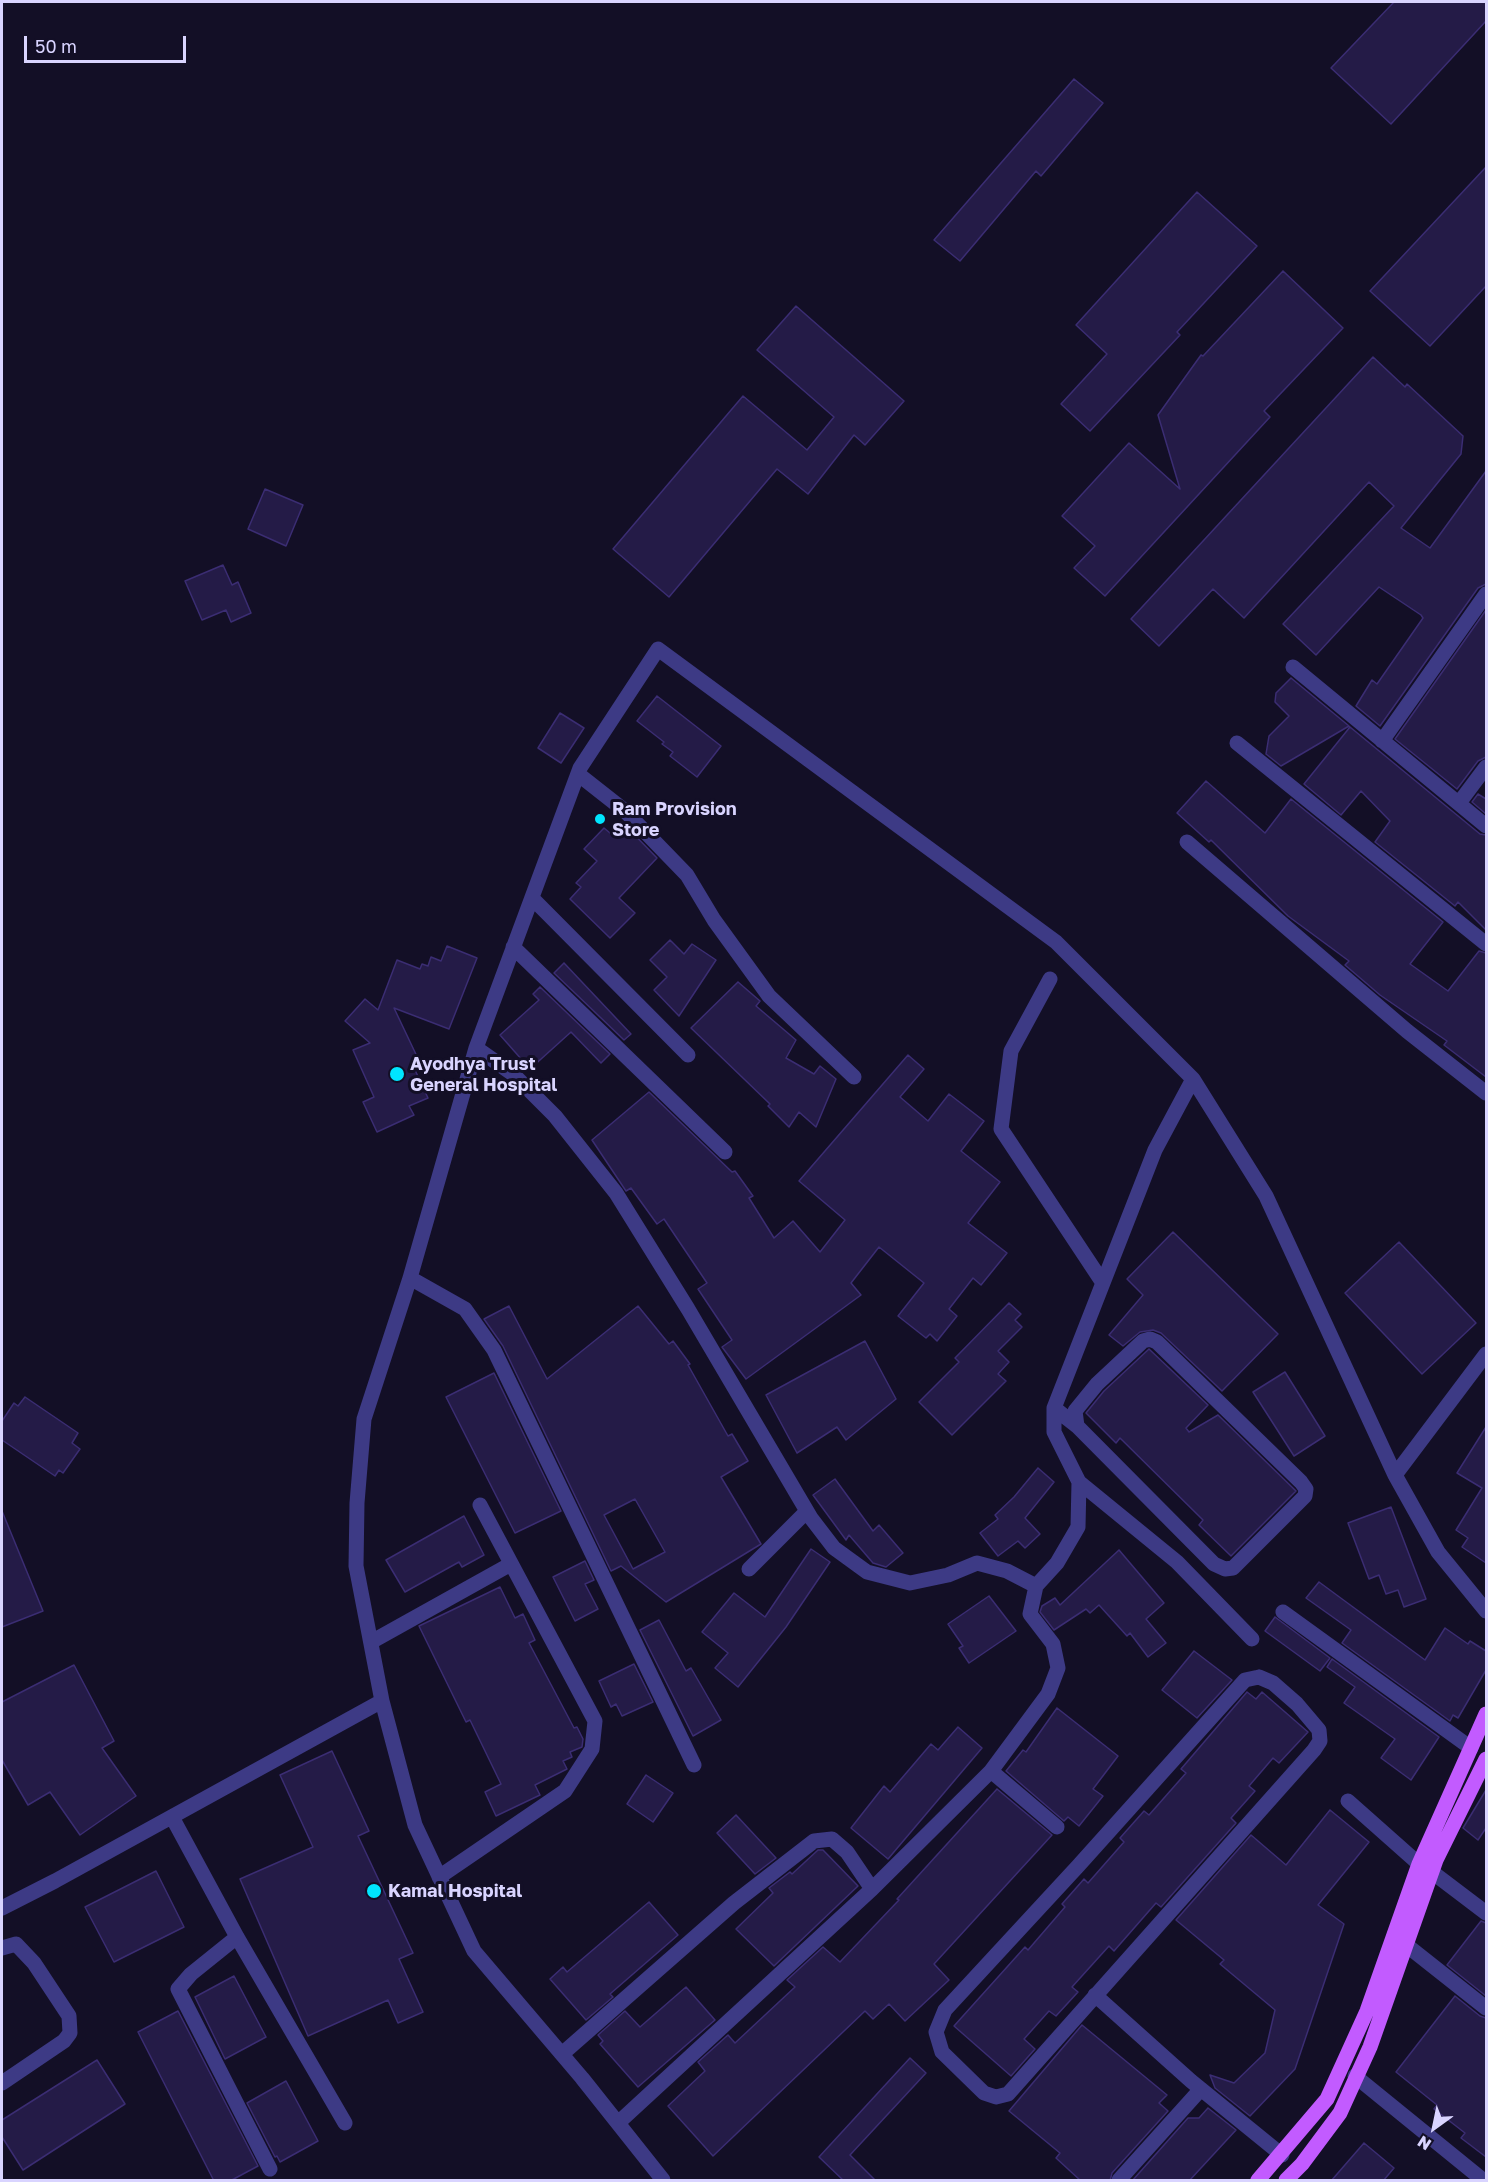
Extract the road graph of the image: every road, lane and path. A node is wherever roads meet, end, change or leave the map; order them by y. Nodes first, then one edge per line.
1 (1486, 594) edge
2 (1293, 667) dead end
3 (1382, 741) junction
4 (1237, 743) dead end
5 (1486, 767) edge
6 (578, 774) junction
7 (1459, 803) junction
8 (1486, 826) edge
9 (1187, 842) dead end
10 (532, 898) junction
11 (1486, 944) edge
12 (513, 947) junction
13 (1050, 979) dead end
14 (476, 1048) junction
15 (688, 1055) dead end
16 (854, 1077) dead end
17 (1193, 1079) junction
18 (1486, 1093) edge
19 (725, 1152) dead end
20 (410, 1278) junction
21 (1103, 1282) junction
22 (1486, 1354) edge
23 (1054, 1408) junction
24 (1077, 1426) junction
25 (1395, 1475) junction
26 (1079, 1482) junction
27 (480, 1505) dead end
28 (807, 1511) junction
29 (511, 1564) junction
30 (749, 1569) dead end
31 (1036, 1586) junction
32 (1486, 1611) edge
33 (1283, 1612) dead end
34 (1252, 1639) dead end
35 (371, 1642) junction
36 (382, 1701) junction
37 (1486, 1714) edge
38 (1471, 1748) junction
39 (1486, 1759) edge
40 (694, 1765) dead end
41 (991, 1771) junction
42 (1348, 1801) dead end
43 (172, 1817) junction
44 (1057, 1827) dead end
45 (1425, 1868) junction
46 (439, 1877) junction
47 (872, 1889) junction
48 (2, 1908) edge
49 (1486, 1912) edge
50 (237, 1937) junction
51 (1405, 1944) junction
52 (2, 1948) edge
53 (1095, 1995) junction
54 (1486, 2008) edge
55 (562, 2054) junction
56 (1355, 2076) junction
57 (2, 2083) edge
58 (1201, 2089) junction
59 (345, 2123) dead end
60 (618, 2123) junction
61 (1282, 2155) junction
62 (270, 2169) dead end
63 (663, 2181) edge
64 (1119, 2181) edge
65 (1258, 2181) edge
66 (1286, 2181) edge
67 (1483, 2181) edge

1 - 3 street
2 - 3 street
3 - 7 street
4 - 11 street
5 - 7 street
6 - 10 street
6 - 16 street
6 - 17 street
7 - 8 street
9 - 18 street
10 - 12 street
10 - 15 street
12 - 14 street
12 - 19 street
13 - 21 street
14 - 20 street
14 - 28 street
17 - 21 street
17 - 25 street
20 - 35 street
20 - 40 street
21 - 23 street
22 - 25 street
23 - 24 street
23 - 26 street
24 - 24 street
25 - 32 street
26 - 31 street
26 - 34 street
27 - 29 street
28 - 30 street
28 - 31 street
29 - 35 street
29 - 46 street
31 - 41 street
33 - 38 street
35 - 36 street
36 - 43 street
36 - 46 street
37 - 38 main road
38 - 45 main road
39 - 45 main road
41 - 44 street
41 - 47 street
42 - 45 street
43 - 48 street
43 - 50 street
45 - 49 street
45 - 51 main road
45 - 61 main road
46 - 55 street
47 - 55 street
47 - 60 street
50 - 59 street
50 - 62 street
51 - 54 street
51 - 56 main road
52 - 57 street
53 - 53 street
53 - 58 street
55 - 60 street
56 - 66 main road
56 - 67 street
58 - 61 street
58 - 64 street
60 - 63 street
61 - 65 main road

